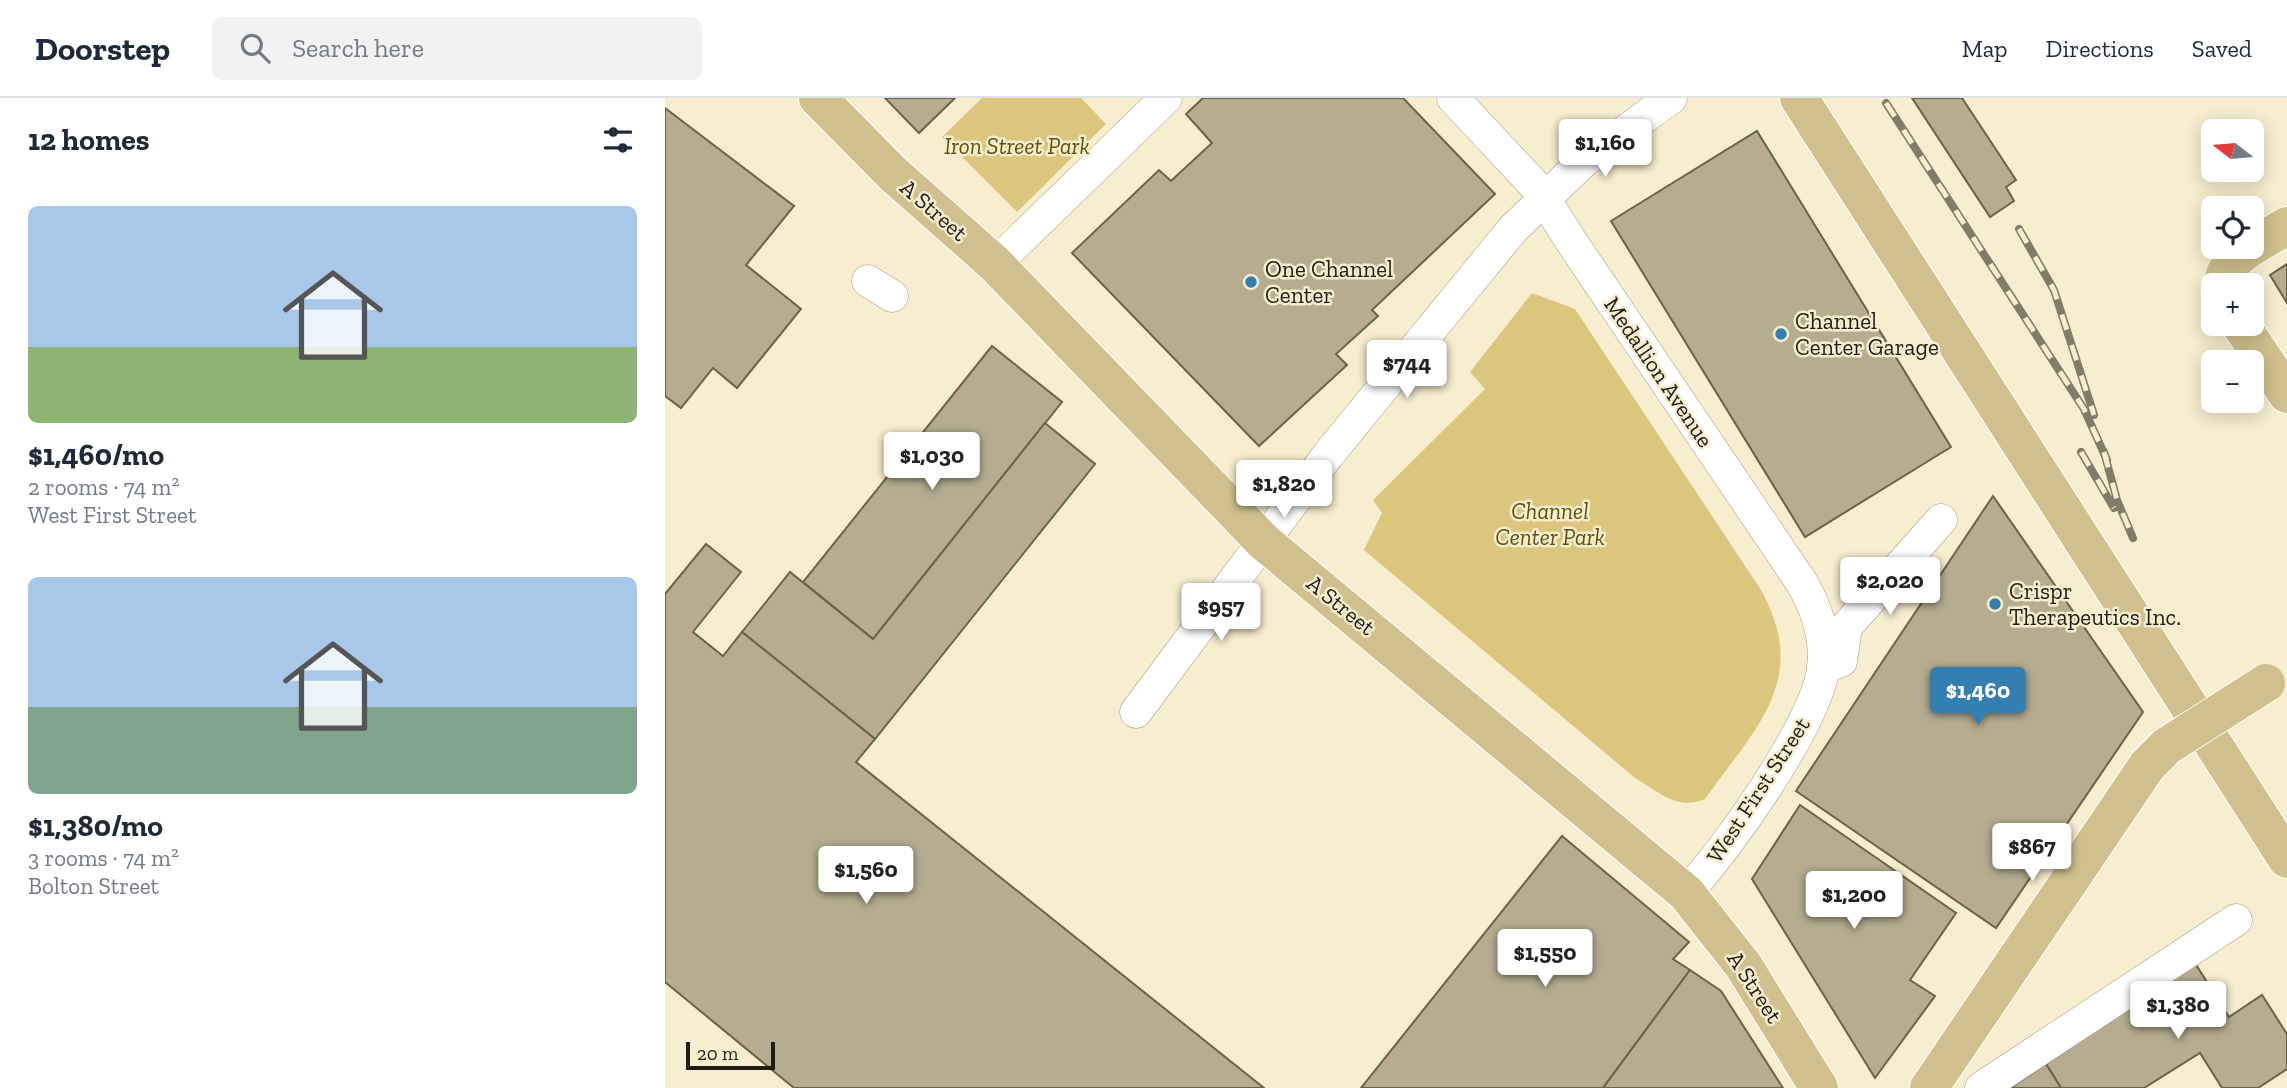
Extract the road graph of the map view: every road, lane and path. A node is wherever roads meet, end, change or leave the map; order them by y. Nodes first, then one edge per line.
1 (818, 98) edge
2 (1453, 98) edge
3 (1671, 98) edge
4 (1799, 98) edge
5 (1147, 104) edge
6 (1545, 197) junction
7 (2287, 226) edge
8 (995, 264) junction
9 (2228, 273) edge
10 (2248, 336) edge
11 (2287, 394) edge
12 (1941, 520) dead end
13 (1264, 542) junction
14 (1823, 667) junction
15 (2276, 677) edge
16 (1136, 712) dead end
17 (2287, 859) edge
18 (1686, 893) junction
19 (2236, 920) dead end
20 (1938, 1085) edge
21 (1819, 1088) edge
22 (1981, 1088) edge

1 - 8 main road, A Street
2 - 6 street, Medallion Avenue
3 - 6 street
4 - 17 main road
5 - 8 street
6 - 13 street
6 - 14 street, Medallion Avenue
7 - 9 main road
8 - 13 main road, A Street
10 - 11 main road
12 - 14 street, West First Street
13 - 16 street
13 - 18 main road, A Street
14 - 18 street, West First Street
15 - 20 main road, bridge
18 - 21 main road, A Street
19 - 22 street

